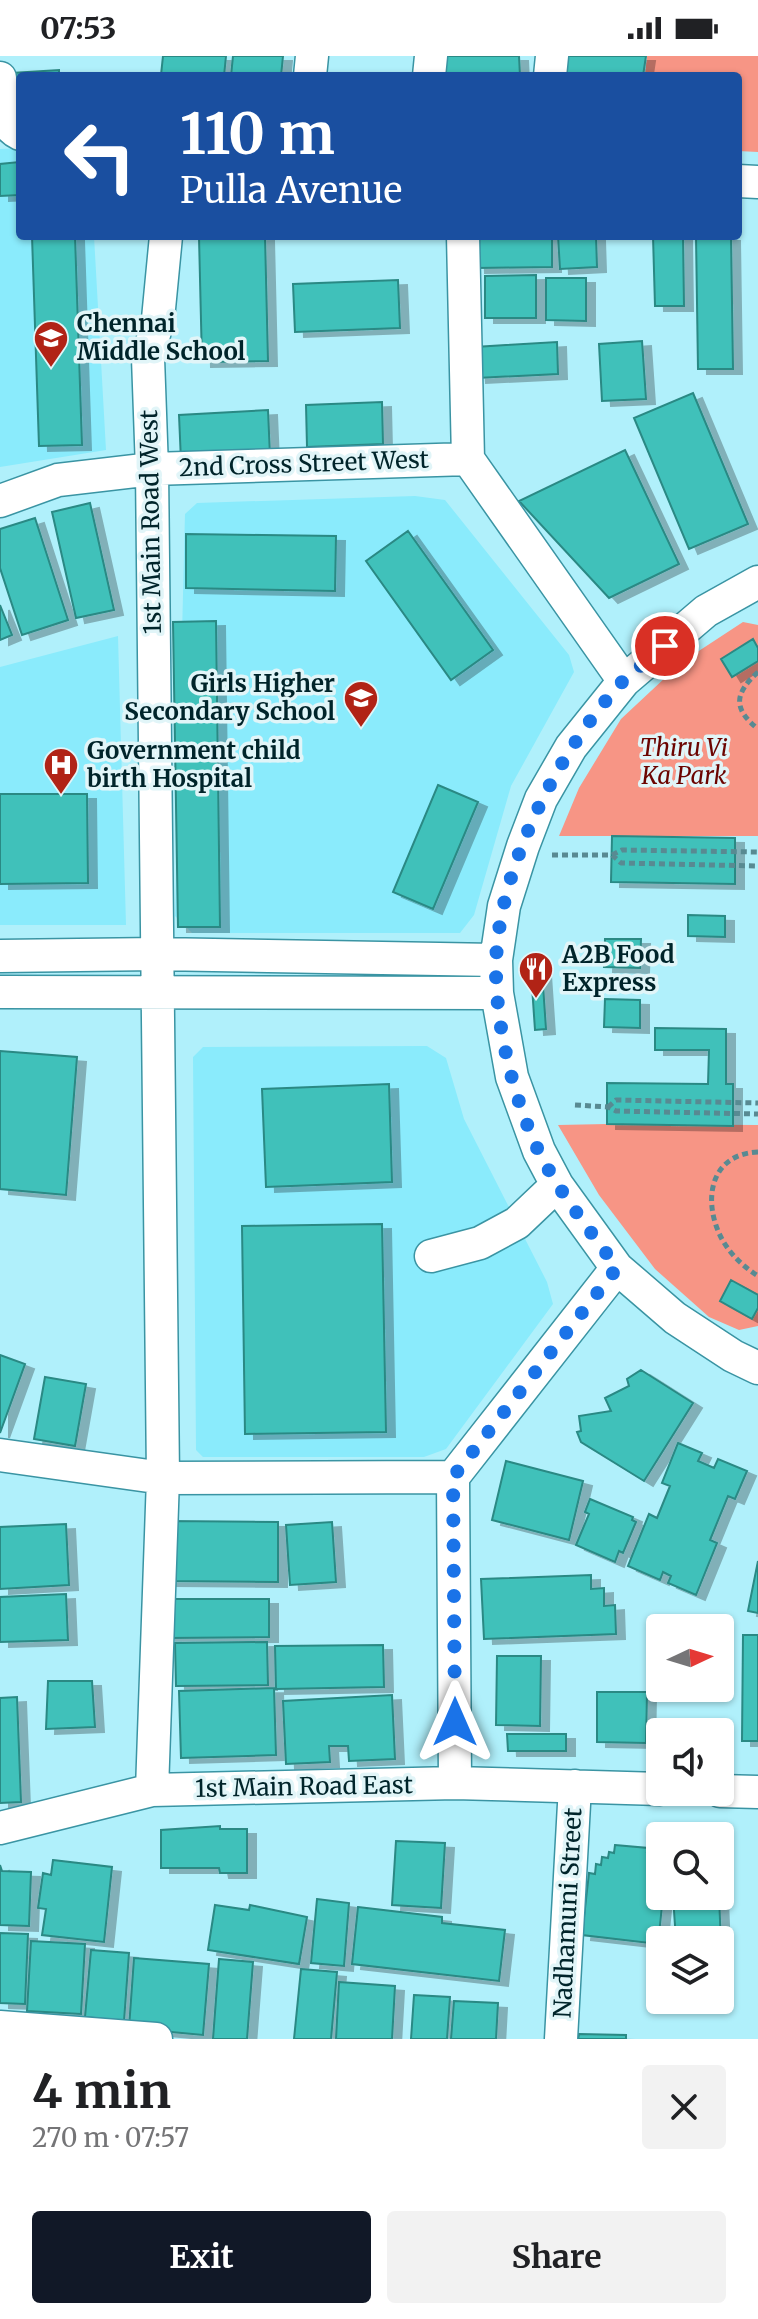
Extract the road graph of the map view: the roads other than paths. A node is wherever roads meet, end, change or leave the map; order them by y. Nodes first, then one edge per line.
1 (0, 78) edge
2 (16, 132) edge
3 (166, 240) edge
4 (463, 240) edge
5 (468, 459) junction
6 (152, 469) junction
7 (0, 501) edge
8 (757, 584) edge
9 (624, 681) junction
10 (157, 954) junction
11 (0, 956) edge
12 (496, 960) junction
13 (0, 992) edge
14 (157, 992) junction
15 (497, 993) junction
16 (557, 1185) junction
17 (431, 1256) dead end
18 (617, 1268) junction
19 (755, 1362) edge
20 (0, 1455) edge
21 (453, 1477) junction
22 (163, 1478) junction
23 (455, 1783) junction
24 (575, 1786) junction
25 (646, 1789) edge
26 (152, 1790) junction
27 (734, 1791) edge
28 (758, 1792) edge
29 (0, 1828) edge
30 (0, 2027) edge
31 (156, 2039) edge
32 (561, 2039) edge

1 - 2 street
3 - 6 street, 1st Main Road West
4 - 5 street
5 - 6 street, 2nd Cross Street West
5 - 9 street
6 - 7 street, 2nd Cross Street West
6 - 10 street, 1st Main Road West
8 - 9 street
9 - 12 street
10 - 11 street
10 - 12 street
10 - 14 street, 1st Main Road West
12 - 15 street
13 - 14 street
14 - 15 street
14 - 22 street, 1st Main Road West
15 - 16 street
16 - 17 street
16 - 18 street
18 - 19 street
18 - 21 street
20 - 22 street
21 - 22 street
21 - 23 street
22 - 26 street, 1st Main Road West
23 - 24 street, 1st Main Road East
23 - 26 street, 1st Main Road East
24 - 25 street, 1st Main Road East
24 - 32 street, Nadhamuni Street
26 - 29 street, 1st Main Road East
27 - 28 street
30 - 31 street

